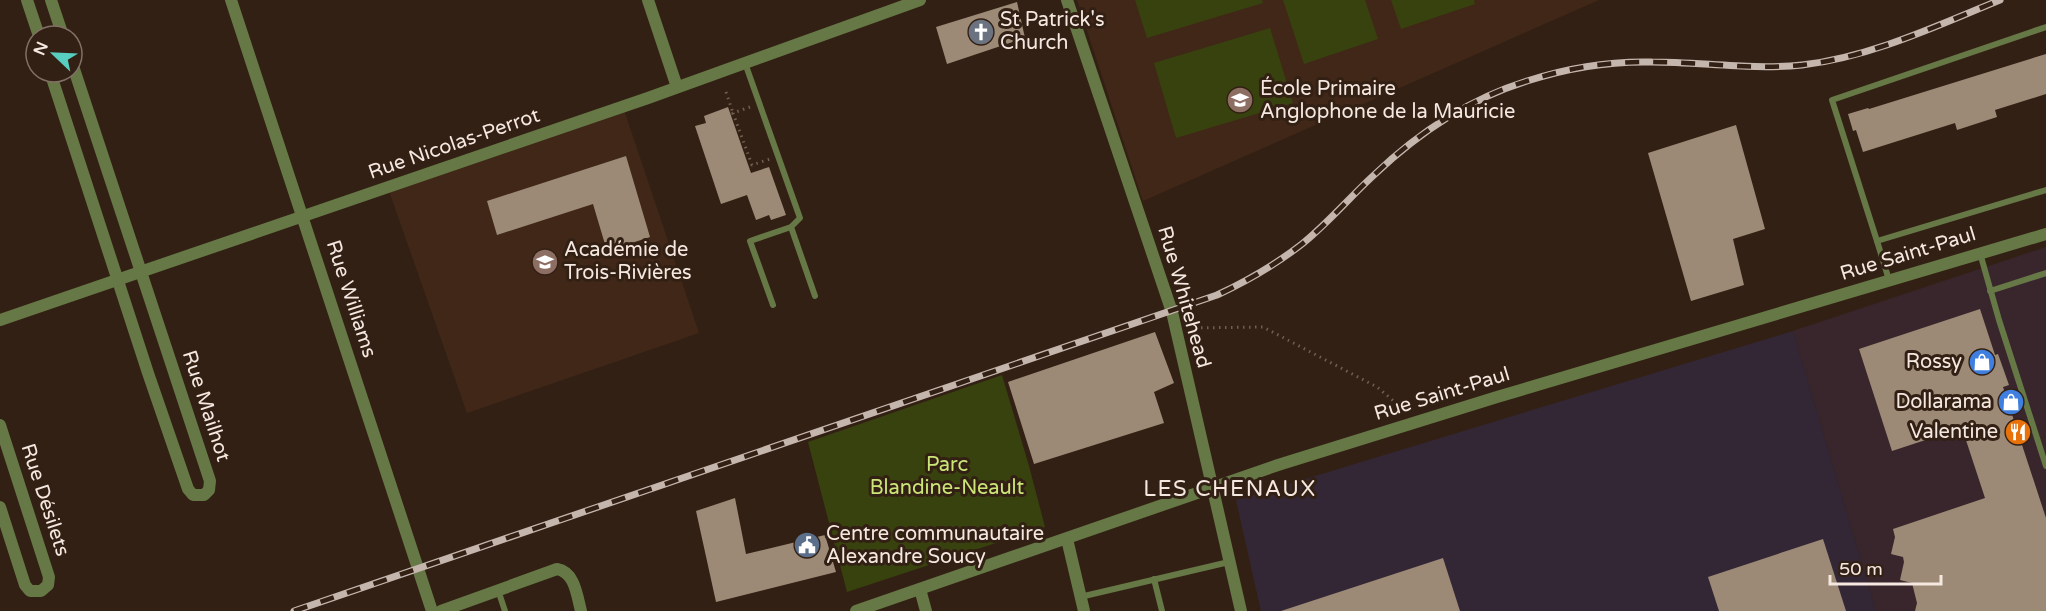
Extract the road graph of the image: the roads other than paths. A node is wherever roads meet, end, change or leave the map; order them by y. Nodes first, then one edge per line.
1 (27, 0) edge
2 (51, 0) edge
3 (231, 0) edge
4 (648, 0) edge
5 (920, 0) edge
6 (1067, 0) edge
7 (35, 24) edge
8 (59, 24) edge
9 (2046, 27) edge
10 (745, 63) junction
11 (54, 84) edge
12 (79, 84) edge
13 (677, 87) junction
14 (2046, 190) edge
15 (302, 216) junction
16 (791, 227) junction
17 (2046, 234) edge
18 (1877, 241) junction
19 (1980, 253) junction
20 (141, 273) junction
21 (2046, 273) edge
22 (119, 280) junction
23 (1889, 280) junction
24 (1990, 291) junction
25 (815, 296) dead end
26 (773, 305) dead end
27 (0, 320) edge
28 (0, 425) edge
29 (2046, 466) edge
30 (1213, 487) junction
31 (0, 507) edge
32 (1067, 539) junction
33 (1230, 562) junction
34 (1154, 579) junction
35 (920, 589) junction
36 (498, 590) junction
37 (1082, 607) edge
38 (432, 611) edge
39 (441, 611) edge
40 (505, 611) edge
41 (581, 611) edge
42 (855, 611) edge
43 (926, 611) edge
44 (1162, 611) edge
45 (1241, 611) edge

1 - 7 street
2 - 8 street
3 - 15 street, Rue Williams
4 - 13 street
5 - 10 street, Rue Nicolas-Perrot
6 - 30 street, Rue Whitehead
9 - 18 lane
10 - 13 street, Rue Nicolas-Perrot
10 - 16 lane
11 - 22 street, Rue Mailhot
12 - 20 street, Rue Mailhot
13 - 15 street, Rue Nicolas-Perrot
14 - 18 lane
15 - 20 street, Rue Nicolas-Perrot
15 - 38 street, Rue Williams
16 - 25 lane
16 - 26 lane
17 - 19 street, Rue Saint-Paul
18 - 23 lane
19 - 23 street, Rue Saint-Paul
19 - 24 lane
20 - 22 street, Rue Nicolas-Perrot
20 - 22 street, Rue Mailhot
21 - 24 lane
22 - 27 street, Rue Nicolas-Perrot
23 - 30 street, Rue Saint-Paul
24 - 29 lane
28 - 31 street, Rue Désilets
30 - 32 street, Rue Saint-Paul
30 - 33 street, Rue Whitehead
32 - 35 street, Rue Saint-Paul
32 - 37 street
33 - 34 lane
33 - 45 street, Rue Whitehead
34 - 37 lane
34 - 44 lane
35 - 42 street, Rue Saint-Paul
35 - 43 street
36 - 39 street
36 - 40 lane
36 - 41 street

